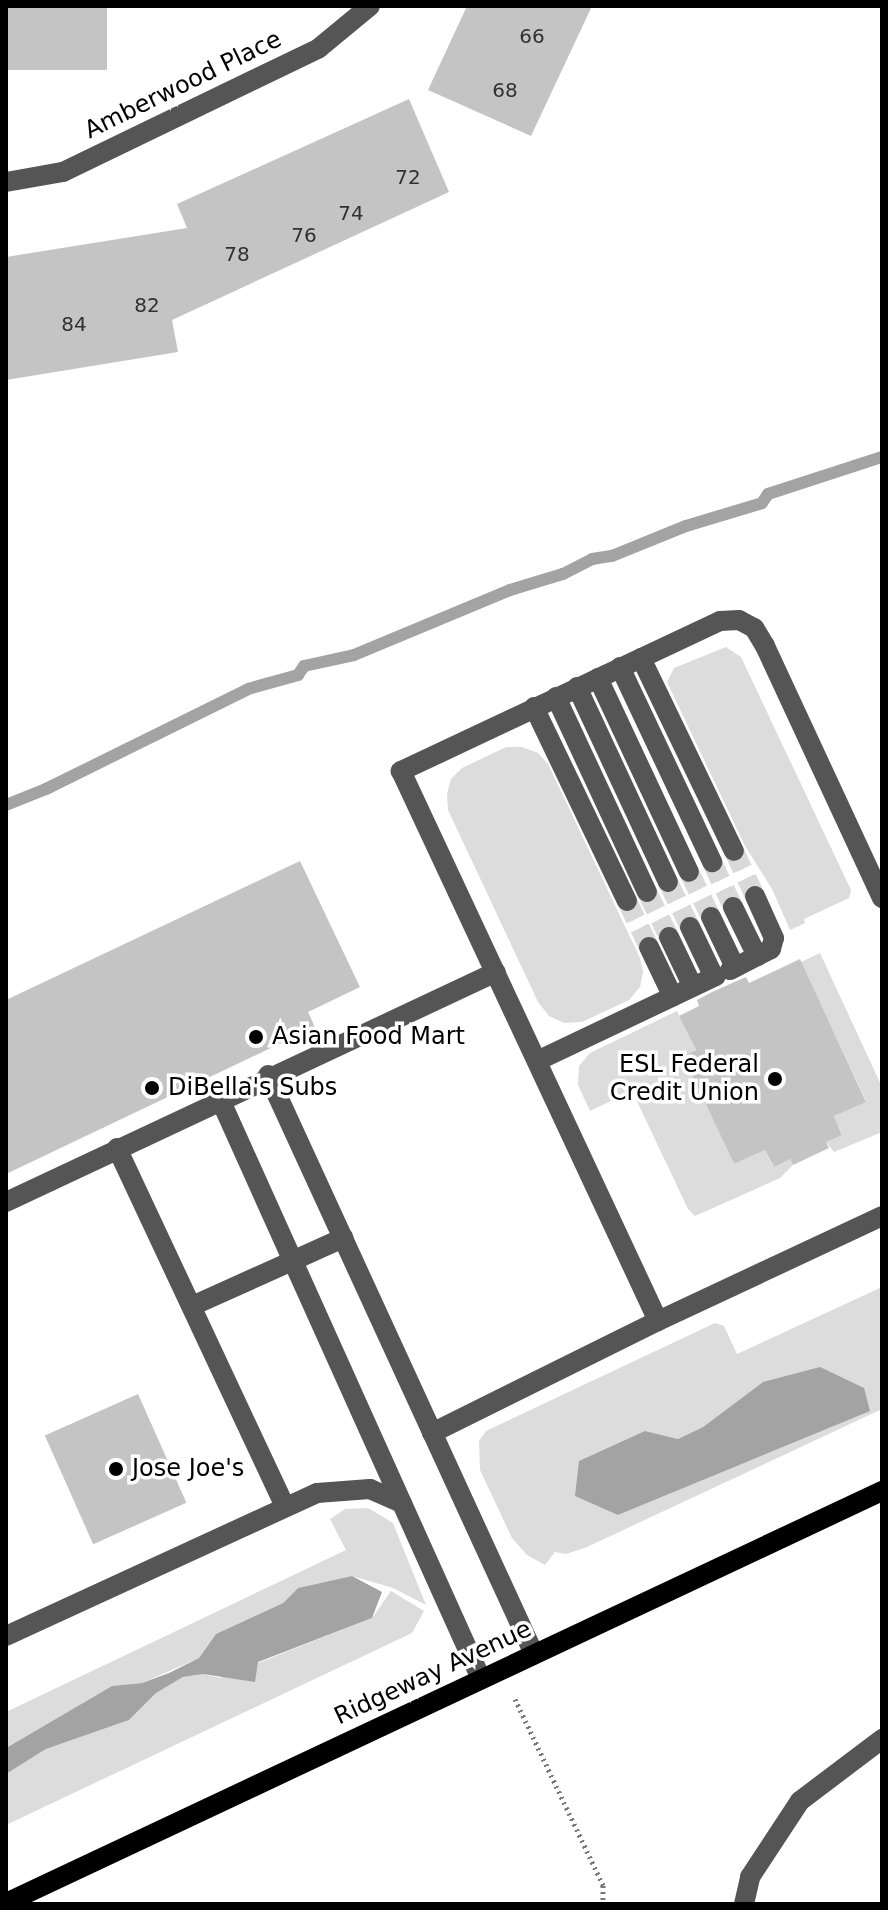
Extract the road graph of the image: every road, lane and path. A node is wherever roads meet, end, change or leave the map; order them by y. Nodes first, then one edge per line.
1 (370, 6) edge
2 (6, 182) edge
3 (641, 658) junction
4 (620, 667) junction
5 (598, 678) junction
6 (577, 687) junction
7 (556, 697) junction
8 (534, 707) junction
9 (734, 851) tunnel mouth
10 (712, 862) tunnel mouth
11 (689, 872) tunnel mouth
12 (668, 882) tunnel mouth
13 (647, 892) tunnel mouth
14 (755, 896) tunnel mouth
15 (882, 898) edge
16 (627, 901) tunnel mouth
17 (733, 907) tunnel mouth
18 (711, 917) tunnel mouth
19 (690, 927) tunnel mouth
20 (669, 937) tunnel mouth
21 (649, 947) tunnel mouth
22 (757, 956) junction
23 (496, 972) junction
24 (724, 972) junction
25 (693, 987) junction
26 (673, 997) junction
27 (537, 1061) junction
28 (268, 1075) junction
29 (220, 1099) junction
30 (117, 1148) junction
31 (6, 1202) edge
32 (882, 1216) edge
33 (343, 1238) junction
34 (292, 1261) junction
35 (192, 1306) junction
36 (658, 1321) junction
37 (432, 1433) junction
38 (882, 1491) edge
39 (402, 1503) junction
40 (285, 1507) junction
41 (6, 1636) edge
42 (534, 1654) junction
43 (502, 1669) junction
44 (481, 1679) junction
45 (882, 1739) edge
46 (6, 1903) edge
47 (603, 1904) edge
48 (744, 1904) edge

1 - 2 street, Amberwood Place
3 - 4 street
3 - 9 street
3 - 15 street
4 - 5 street
4 - 10 street
5 - 6 street
5 - 11 street
6 - 7 street
6 - 12 street
7 - 8 street
7 - 13 street
8 - 16 street
8 - 23 street
14 - 22 street
17 - 22 street
18 - 24 street
19 - 24 street
20 - 25 street
21 - 26 street
22 - 24 street
23 - 27 street
23 - 28 street
24 - 25 street
25 - 26 street
26 - 27 street
27 - 36 street
28 - 29 street
28 - 33 street
29 - 30 street
29 - 34 street
30 - 31 street
30 - 35 street
32 - 36 street
33 - 34 street
33 - 37 street
34 - 35 street
34 - 39 street
35 - 40 street
36 - 37 street
37 - 42 street
38 - 42 main road, Ridgeway Avenue
39 - 40 street
39 - 44 street
40 - 41 street
42 - 43 main road, Ridgeway Avenue
43 - 44 main road, Ridgeway Avenue
43 - 47 path
44 - 46 main road, Ridgeway Avenue
45 - 48 street

